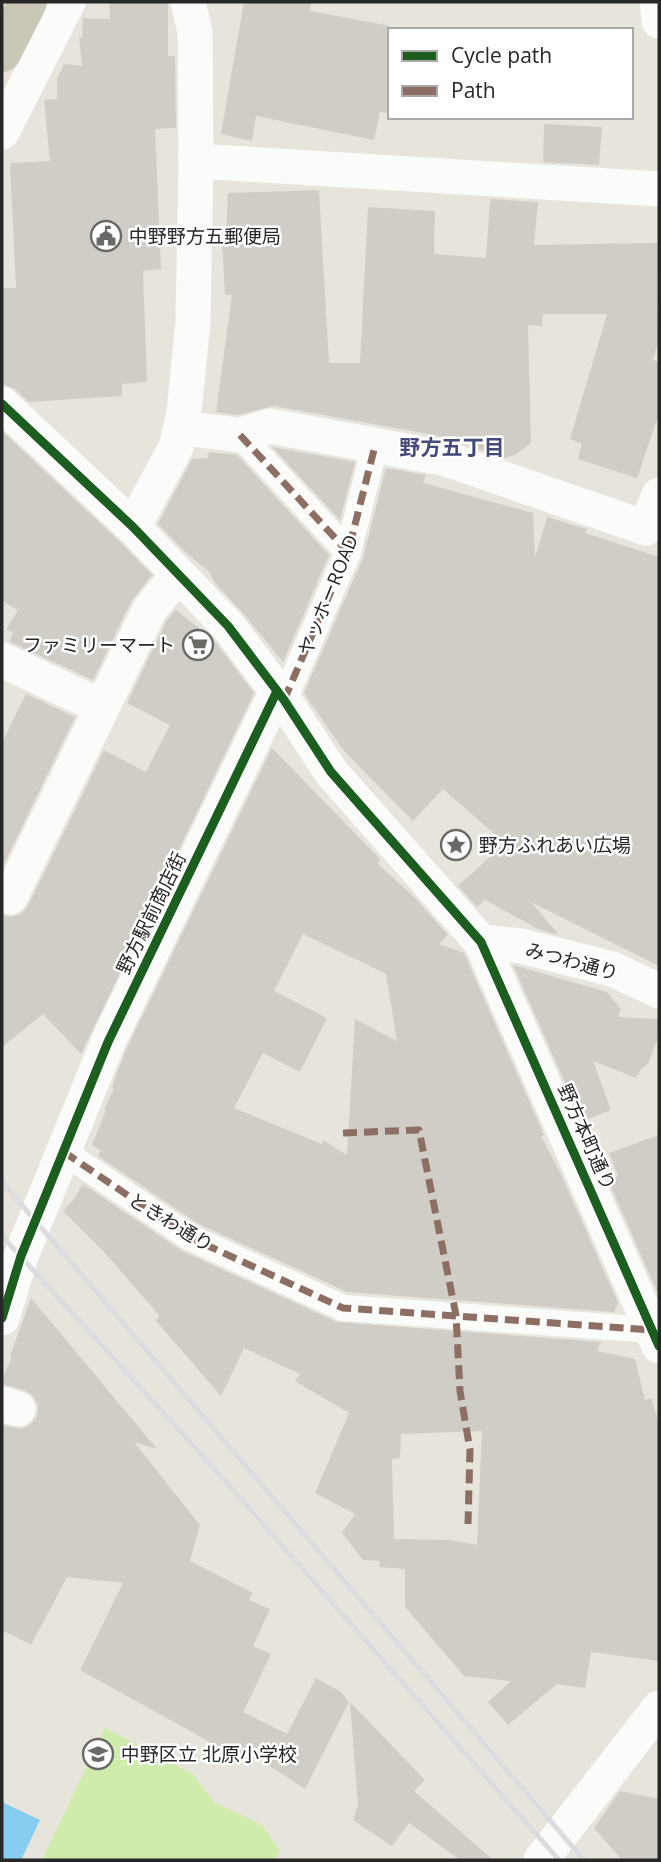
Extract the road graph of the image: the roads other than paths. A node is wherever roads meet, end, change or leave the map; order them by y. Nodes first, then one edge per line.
1 (28, 2) edge
2 (68, 2) edge
3 (188, 2) edge
4 (657, 2) edge
5 (659, 21) edge
6 (2, 53) edge
7 (2, 132) edge
8 (196, 162) junction
9 (659, 190) edge
10 (2, 404) edge
11 (182, 428) junction
12 (240, 435) junction
13 (376, 446) junction
14 (659, 495) edge
15 (133, 527) junction
16 (348, 552) junction
17 (177, 575) junction
18 (2, 660) edge
19 (280, 696) junction
20 (102, 708) junction
21 (10, 897) dead end
22 (481, 942) junction
23 (659, 991) edge
24 (64, 1152) junction
25 (7, 1279) edge
26 (2, 1318) edge
27 (656, 1338) edge
28 (659, 1707) edge
29 (541, 1860) edge

1 - 6 main road
2 - 7 street
3 - 8 street
4 - 5 street
8 - 9 street
8 - 11 street
10 - 15 street, 野方本町通り
11 - 12 street
11 - 15 street
12 - 13 street
12 - 16 street
13 - 14 street
13 - 16 street, ヤッホーROAD
15 - 17 street, 野方本町通り
16 - 19 street, ヤッホーROAD
17 - 19 street, 野方本町通り
17 - 20 street
18 - 20 street
19 - 22 street, 野方本町通り
19 - 24 street, 野方駅前商店街
20 - 21 street
22 - 23 street, みつわ通り
22 - 27 street, 野方本町通り
24 - 25 street, 野方駅前商店街
24 - 27 street, ときわ通り
25 - 26 street, 野方駅前商店街
28 - 29 street

